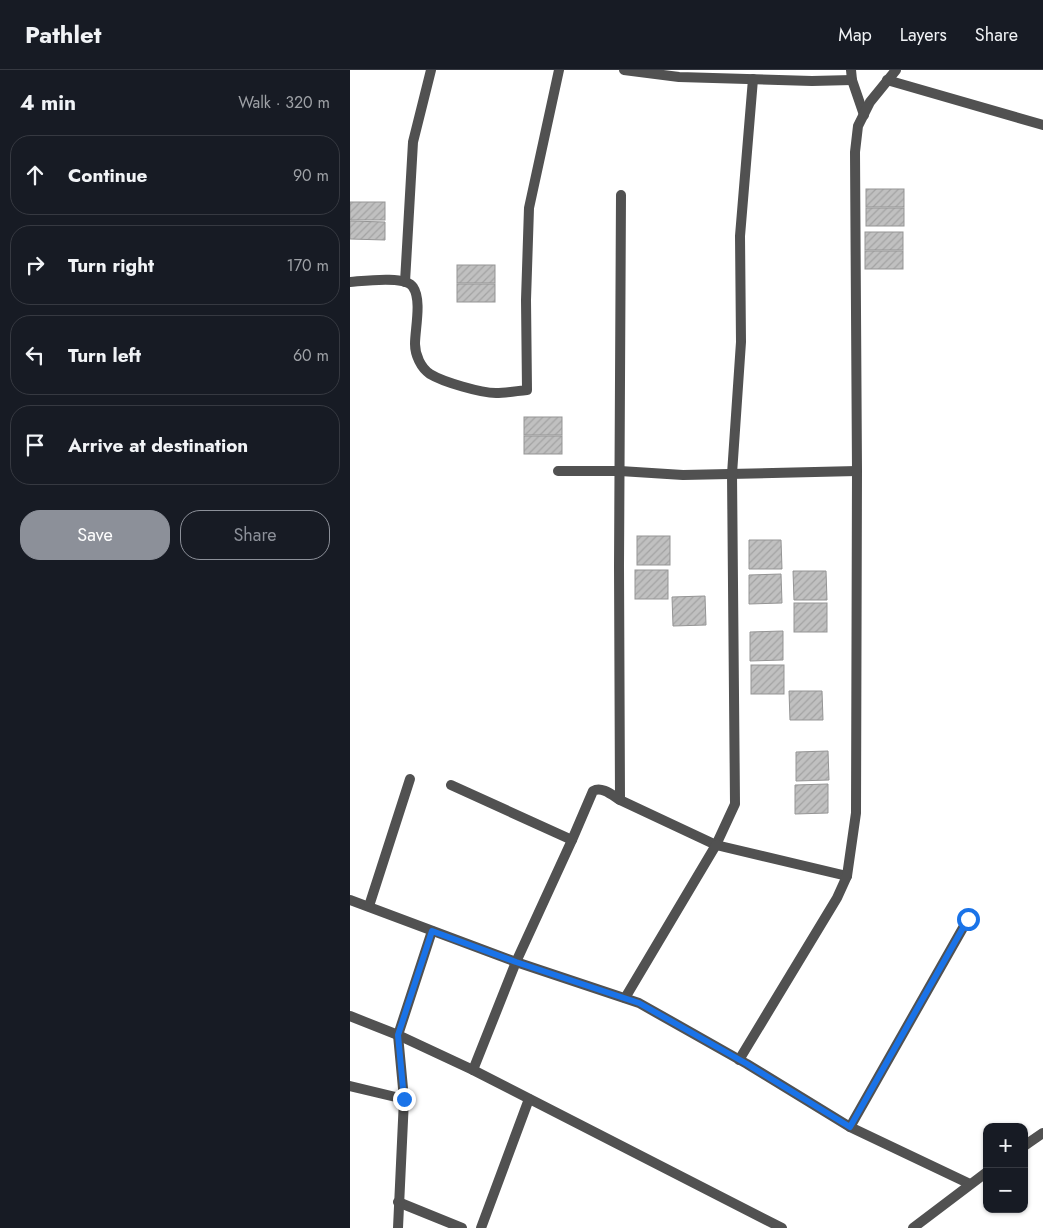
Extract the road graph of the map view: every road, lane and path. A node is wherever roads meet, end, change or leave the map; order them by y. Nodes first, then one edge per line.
1 (431, 70) edge
2 (559, 70) edge
3 (624, 70) edge
4 (896, 70) edge
5 (852, 75) edge
6 (753, 79) junction
7 (887, 80) junction
8 (864, 115) junction
9 (1043, 125) edge
10 (621, 196) dead end
11 (350, 282) edge
12 (405, 282) junction
13 (558, 471) dead end
14 (620, 471) junction
15 (857, 471) junction
16 (732, 474) junction
17 (410, 780) dead end
18 (451, 785) dead end
19 (620, 800) junction
20 (572, 840) junction
21 (716, 845) junction
22 (847, 876) junction
23 (350, 900) edge
24 (369, 906) junction
25 (968, 919) dead end
26 (432, 931) junction
27 (516, 962) junction
28 (625, 998) junction
29 (350, 1016) edge
30 (398, 1035) junction
31 (739, 1060) junction
32 (473, 1070) junction
33 (350, 1086) edge
34 (404, 1099) junction
35 (528, 1099) junction
36 (850, 1127) junction
37 (1043, 1133) edge
38 (1028, 1143) edge
39 (983, 1175) edge
40 (970, 1184) junction
41 (398, 1202) junction
42 (398, 1228) edge
43 (462, 1228) edge
44 (481, 1228) edge
45 (782, 1228) edge
46 (913, 1228) edge

1 - 12 street
2 - 12 street
3 - 6 street
4 - 7 street
5 - 6 street
5 - 8 street
6 - 16 street
7 - 8 street
7 - 9 street
8 - 15 street
10 - 14 street
11 - 12 street
13 - 14 street
14 - 16 street
14 - 19 street
15 - 16 street
15 - 22 street
16 - 21 street
17 - 24 street
18 - 20 street
19 - 20 street
19 - 21 street
20 - 27 street
21 - 22 street
21 - 28 street
22 - 31 street
23 - 24 street
24 - 26 street
25 - 36 street
26 - 27 street
26 - 30 street
27 - 28 street
27 - 32 street
28 - 31 street
29 - 30 street
30 - 32 street
30 - 34 street
31 - 36 street
32 - 35 street
33 - 34 street
34 - 41 street
35 - 44 street
35 - 45 street
36 - 40 street
37 - 38 street
39 - 40 street
40 - 46 street
41 - 42 street
41 - 43 street

